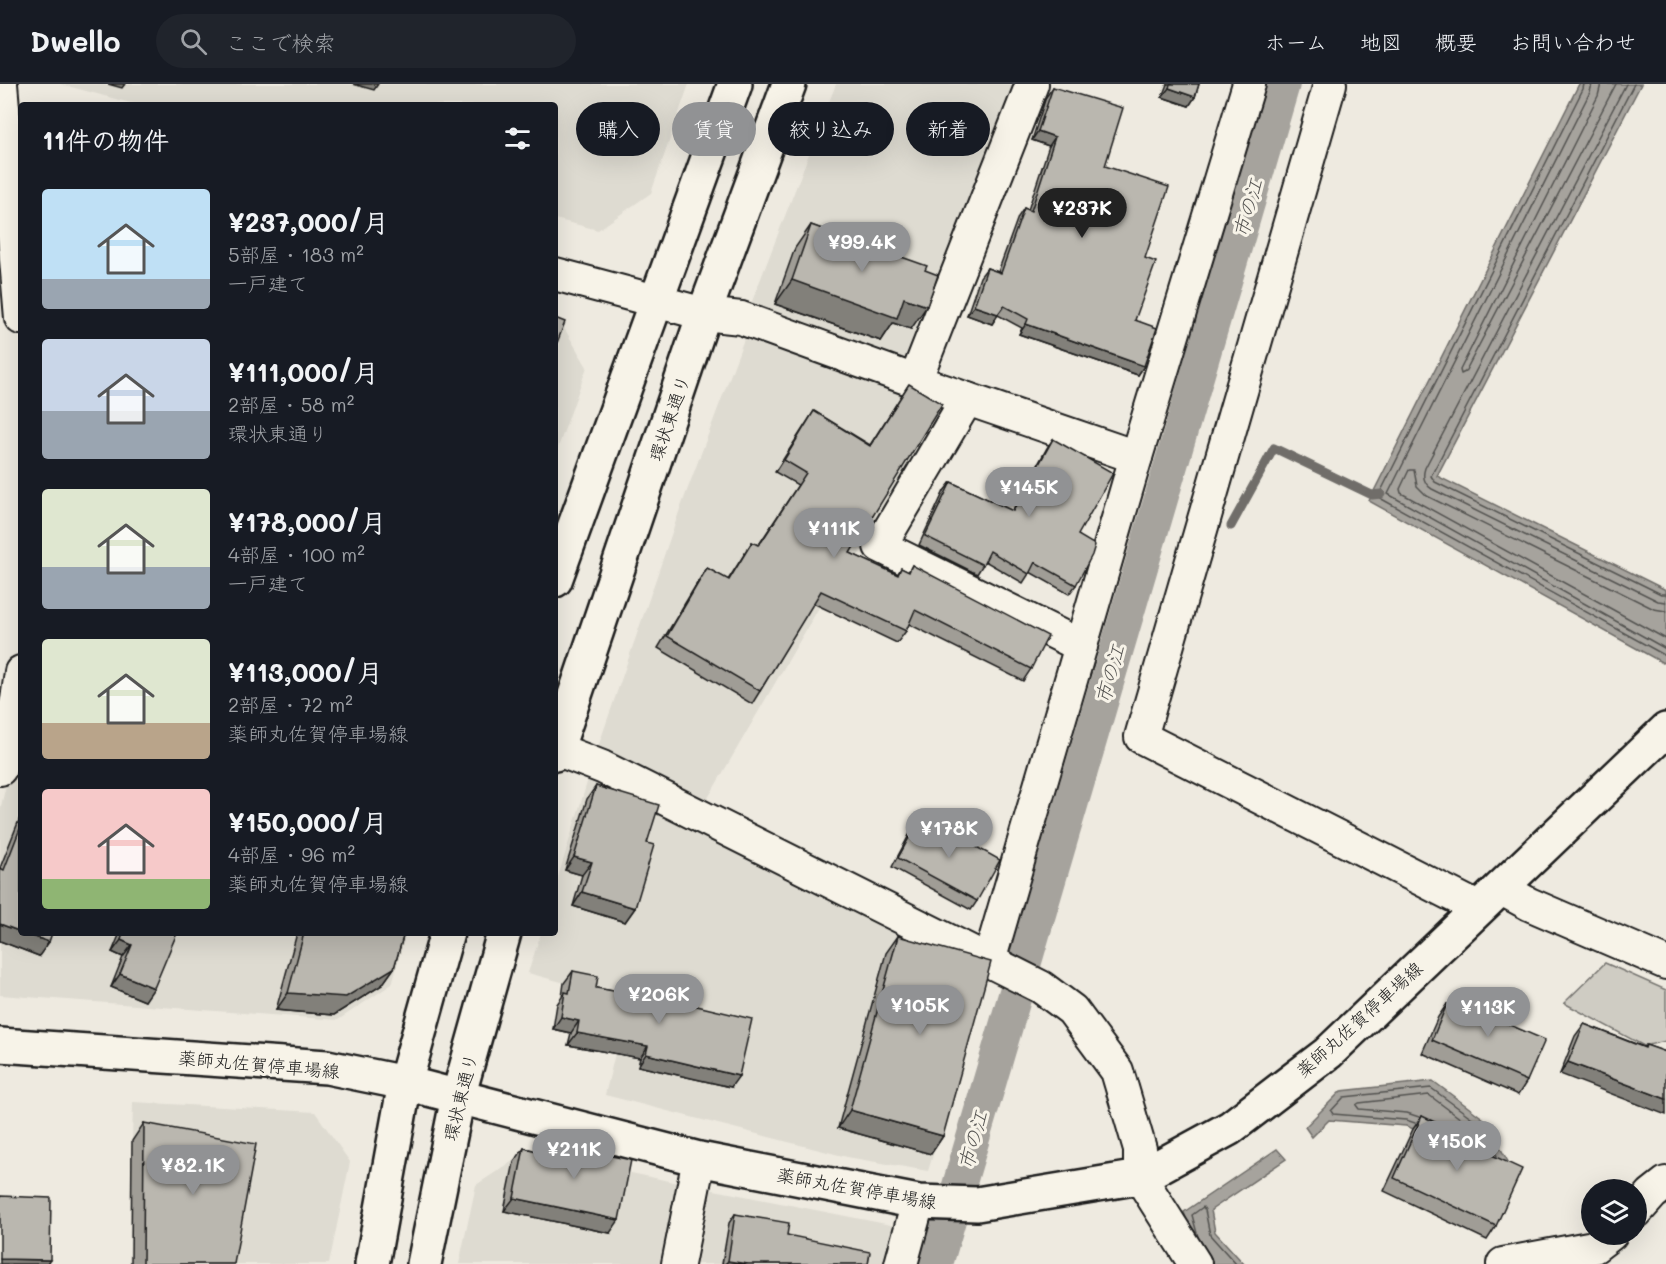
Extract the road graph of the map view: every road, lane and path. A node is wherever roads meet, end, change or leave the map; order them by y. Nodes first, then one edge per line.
1 (1, 84) edge
2 (735, 84) edge
3 (789, 84) edge
4 (1032, 84) edge
5 (1249, 84) edge
6 (1330, 84) edge
7 (8, 126) edge
8 (18, 274) edge
9 (558, 275) edge
10 (655, 301) junction
11 (705, 314) junction
12 (915, 381) junction
13 (967, 399) junction
14 (1136, 457) junction
15 (558, 572) edge
16 (1081, 646) junction
17 (18, 699) edge
18 (1666, 730) edge
19 (558, 745) edge
20 (558, 752) edge
21 (0, 769) edge
22 (1489, 898) junction
23 (446, 936) edge
24 (503, 936) edge
25 (994, 963) junction
26 (1666, 963) edge
27 (0, 1045) edge
28 (405, 1083) junction
29 (458, 1096) junction
30 (699, 1159) junction
31 (1140, 1177) junction
32 (1666, 1183) edge
33 (1647, 1200) edge
34 (923, 1202) junction
35 (1597, 1245) edge
36 (372, 1264) edge
37 (424, 1264) edge
38 (678, 1264) edge
39 (901, 1264) edge
40 (1195, 1264) edge
41 (1503, 1264) edge

1 - 7 street
2 - 10 main road
3 - 11 main road, 環状東通り
4 - 12 street
5 - 14 street
6 - 22 street
7 - 8 street
9 - 10 street
10 - 11 street
10 - 15 main road
11 - 12 street
11 - 19 main road, 環状東通り
12 - 13 street
13 - 14 street
13 - 16 street
14 - 16 street
16 - 25 street
17 - 21 street
18 - 22 main road, 薬師丸佐賀停車場線
20 - 25 street
22 - 26 street
22 - 31 main road, 薬師丸佐賀停車場線
23 - 28 main road
24 - 29 main road, 環状東通り
25 - 31 street
27 - 28 main road, 薬師丸佐賀停車場線
28 - 29 main road, 薬師丸佐賀停車場線
28 - 36 main road
29 - 30 main road, 薬師丸佐賀停車場線
29 - 37 main road, 環状東通り
30 - 34 main road, 薬師丸佐賀停車場線
30 - 38 street
31 - 34 main road, 薬師丸佐賀停車場線
31 - 40 street
32 - 33 street
34 - 39 street
35 - 41 street

